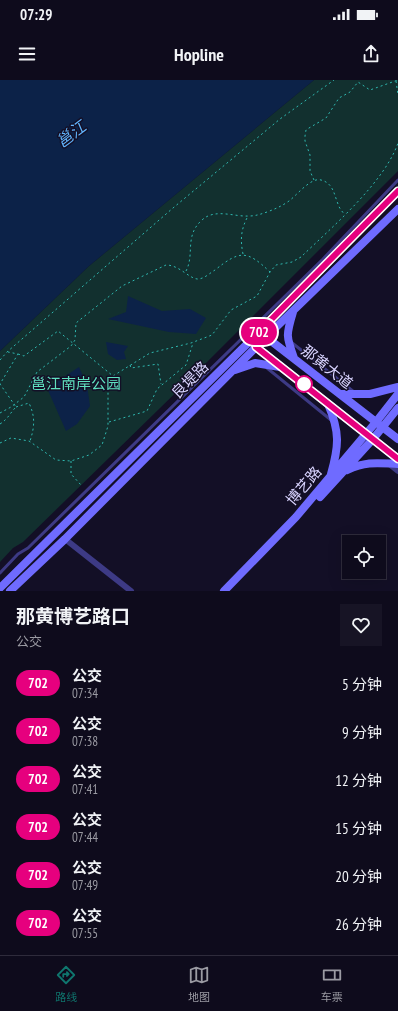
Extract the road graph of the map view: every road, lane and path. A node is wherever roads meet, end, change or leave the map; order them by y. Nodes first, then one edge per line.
1 (334, 80) edge
2 (356, 80) edge
3 (397, 80) edge
4 (358, 82) junction
5 (398, 95) edge
6 (398, 143) edge
7 (314, 180) junction
8 (398, 180) edge
9 (398, 191) edge
10 (398, 209) edge
11 (344, 215) junction
12 (248, 216) junction
13 (243, 254) junction
14 (186, 272) junction
15 (270, 272) junction
16 (293, 310) junction
17 (255, 336) junction
18 (266, 337) junction
19 (288, 340) junction
20 (193, 342) junction
21 (73, 343) junction
22 (256, 347) junction
23 (8, 352) junction
24 (18, 354) junction
25 (294, 359) junction
26 (0, 360) edge
27 (263, 364) junction
28 (130, 365) junction
29 (282, 367) junction
30 (232, 371) junction
31 (113, 376) junction
32 (161, 385) junction
33 (398, 387) edge
34 (340, 394) junction
35 (357, 394) junction
36 (398, 394) edge
37 (328, 404) junction
38 (14, 405) junction
39 (16, 407) junction
40 (398, 408) edge
41 (0, 413) edge
42 (108, 422) junction
43 (335, 423) junction
44 (0, 424) edge
45 (380, 425) junction
46 (370, 437) junction
47 (0, 439) edge
48 (398, 439) edge
49 (3, 441) junction
50 (29, 441) junction
51 (0, 443) edge
52 (398, 459) edge
53 (71, 460) junction
54 (388, 463) junction
55 (398, 464) edge
56 (398, 471) edge
57 (343, 472) junction
58 (331, 476) junction
59 (81, 485) dead end
60 (65, 539) junction
61 (0, 573) edge
62 (0, 588) edge
63 (10, 591) edge
64 (131, 591) edge
65 (224, 591) edge
66 (231, 591) edge

1 - 23 path
2 - 4 path
3 - 4 path
3 - 5 path
4 - 7 path
6 - 11 path
7 - 11 path
7 - 12 path
8 - 61 lane
9 - 17 main road, 良堤路
10 - 16 main road, 良堤路
11 - 15 path
12 - 13 path
12 - 14 path
13 - 14 path
13 - 15 path
14 - 21 path
15 - 20 path
16 - 18 main road, 良堤路
16 - 19 main road
17 - 18 main road
17 - 22 main road
17 - 62 main road, 良堤路
18 - 22 main road, 良堤路
18 - 25 main road, 那黄大道
19 - 25 main road
19 - 35 lane
20 - 28 path
20 - 32 path
21 - 24 path
21 - 31 path
21 - 38 path
22 - 29 main road, 那黄大道
22 - 30 main road, 良堤路
23 - 24 path
23 - 26 path
24 - 38 path
25 - 34 main road, 那黄大道
27 - 29 main road
27 - 30 main road
27 - 43 lane
28 - 31 path
28 - 32 path
29 - 37 main road, 那黄大道
30 - 60 main road, 良堤路
31 - 42 path
32 - 42 path
33 - 35 main road
34 - 35 main road
34 - 45 main road, 那黄大道
36 - 45 main road, 博艺路
37 - 43 main road
37 - 46 main road, 那黄大道
38 - 39 path
38 - 41 path
39 - 44 path
39 - 50 path
40 - 45 main road, 博艺路
42 - 53 path
43 - 58 main road
45 - 46 main road, 博艺路
45 - 48 main road, 那黄大道
46 - 52 main road, 那黄大道
46 - 57 main road, 博艺路
46 - 58 main road, 博艺路
47 - 49 path
49 - 50 path
49 - 51 path
50 - 53 path
53 - 59 path
54 - 55 main road
54 - 56 street
54 - 57 main road
57 - 66 main road, 博艺路
58 - 65 main road, 博艺路
60 - 63 main road, 良堤路
60 - 64 street

